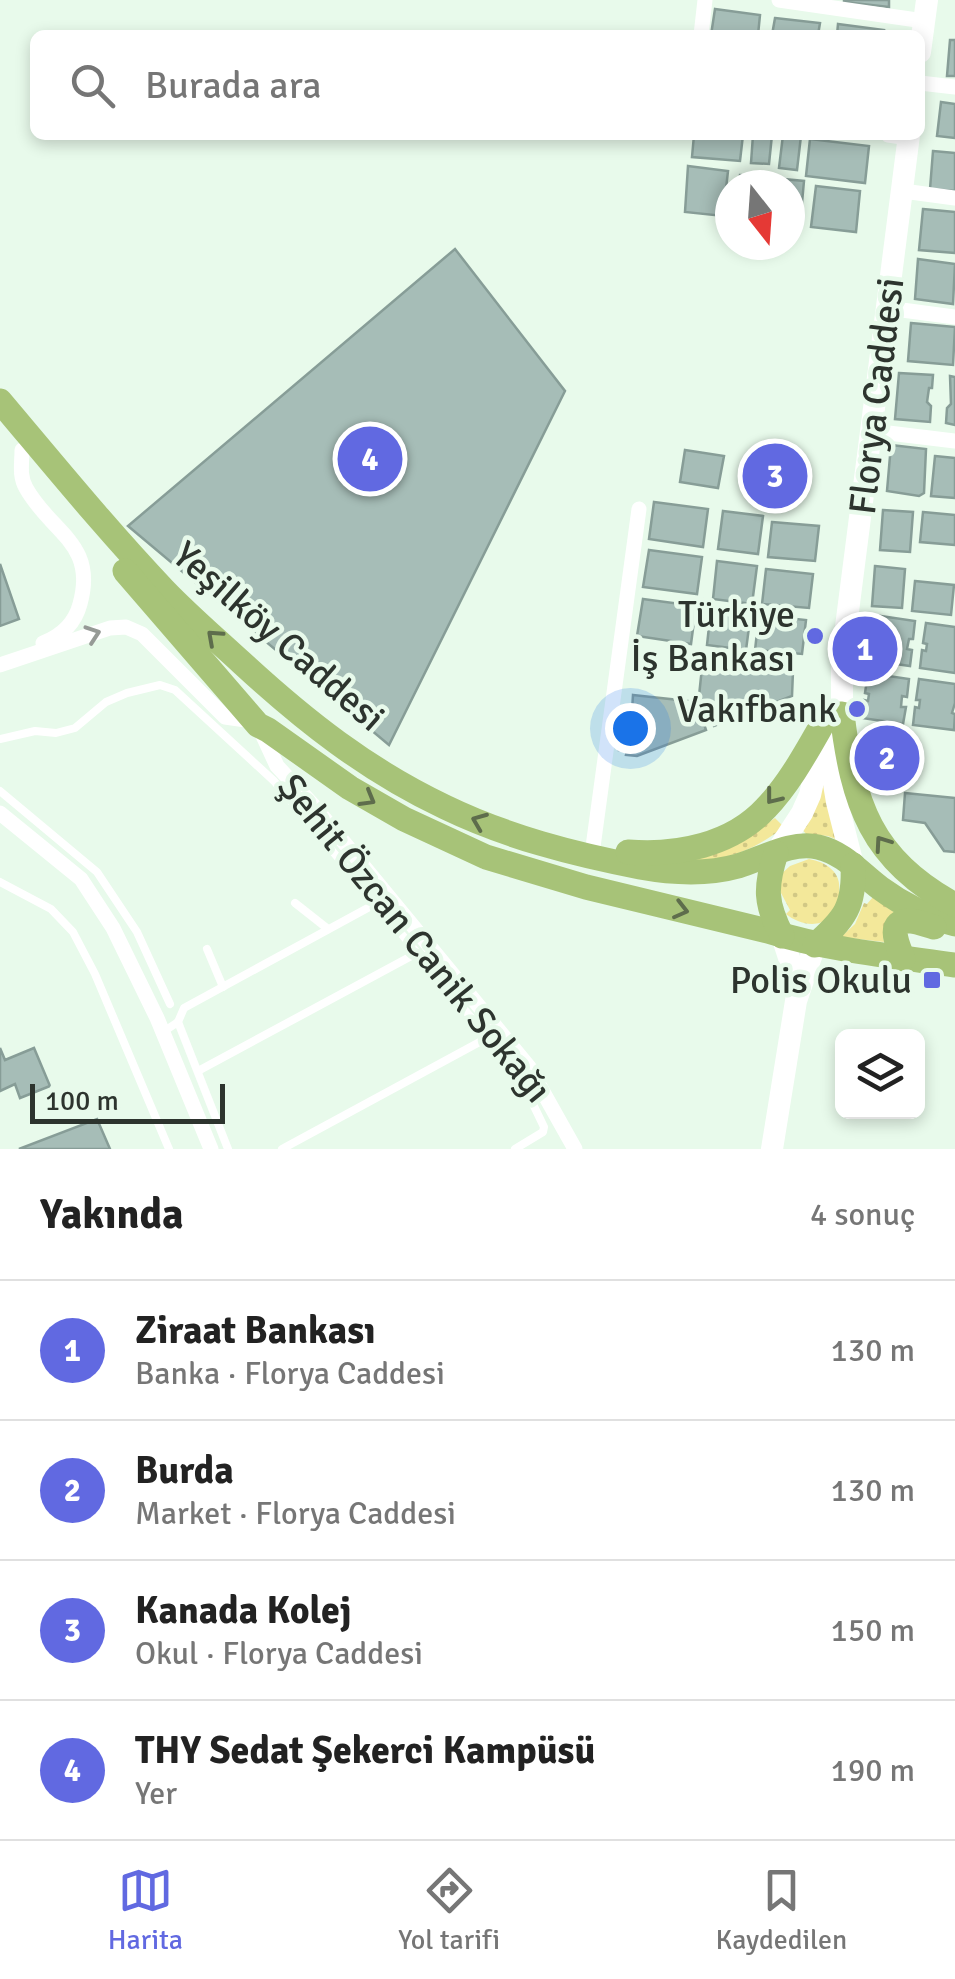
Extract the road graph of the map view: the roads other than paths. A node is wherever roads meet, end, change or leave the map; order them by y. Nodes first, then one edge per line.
1 (705, 0) edge
2 (779, 0) edge
3 (926, 10) edge
4 (702, 30) edge
5 (925, 84) edge
6 (955, 88) edge
7 (902, 140) edge
8 (902, 191) junction
9 (955, 198) edge
10 (887, 308) junction
11 (955, 318) edge
12 (0, 401) edge
13 (0, 423) edge
14 (872, 431) junction
15 (955, 441) edge
16 (22, 450) junction
17 (639, 509) dead end
18 (0, 656) edge
19 (0, 665) edge
20 (835, 715) junction
21 (256, 724) junction
22 (0, 739) edge
23 (0, 790) edge
24 (0, 812) edge
25 (545, 846) junction
26 (593, 848) junction
27 (776, 853) junction
28 (853, 865) junction
29 (0, 882) edge
30 (295, 903) dead end
31 (375, 904) junction
32 (955, 905) edge
33 (955, 925) edge
34 (328, 929) junction
35 (782, 936) junction
36 (815, 945) junction
37 (208, 949) dead end
38 (417, 954) junction
39 (904, 959) junction
40 (955, 965) edge
41 (223, 987) junction
42 (796, 1000) junction
43 (170, 1004) junction
44 (150, 1005) junction
45 (184, 1008) junction
46 (178, 1022) junction
47 (162, 1032) junction
48 (487, 1038) junction
49 (198, 1071) junction
50 (169, 1149) edge
51 (211, 1149) edge
52 (228, 1149) edge
53 (282, 1149) edge
54 (515, 1149) edge
55 (575, 1149) edge
56 (772, 1149) edge

1 - 4 street
2 - 3 street
5 - 6 street
7 - 8 main road, Florya Caddesi
8 - 9 street
8 - 10 main road, Florya Caddesi
10 - 11 street
10 - 14 main road, Florya Caddesi
25 -> 12 highway, Yeşilköy Caddesi
13 - 16 highway, Yeşilköy Caddesi
14 - 15 street
14 - 20 main road, Florya Caddesi
16 - 18 street
16 - 21 highway, Yeşilköy Caddesi
17 - 26 street
19 -> 21 street
20 -> 26 highway
20 - 27 main road, Florya Caddesi
20 - 28 main road, Florya Caddesi
32 -> 20 highway
21 -> 35 highway, Yeşilköy Caddesi
21 - 55 street, Şehit Özcan Canik Sokağı
22 - 31 lane
23 - 43 lane
24 - 44 street
25 - 26 highway
25 - 27 highway, Yeşilköy Caddesi
27 - 28 highway, Yeşilköy Caddesi
27 - 35 highway
28 - 33 highway, Yeşilköy Caddesi
28 - 36 highway
29 - 50 lane
30 - 34 lane
31 - 34 lane
31 - 38 lane
33 - 39 highway
34 - 41 lane
35 - 36 highway, Yeşilköy Caddesi
35 - 42 main road
36 - 39 highway, Yeşilköy Caddesi
36 - 42 main road
37 - 41 lane
38 - 48 lane
38 - 49 lane
39 - 40 highway, Yeşilköy Caddesi
41 - 45 lane
42 - 56 main road
43 - 44 lane
43 - 45 lane
44 - 47 street
45 - 46 lane
46 - 47 lane
46 - 49 lane
47 - 51 street
48 - 53 lane
48 - 54 lane
49 - 52 lane

